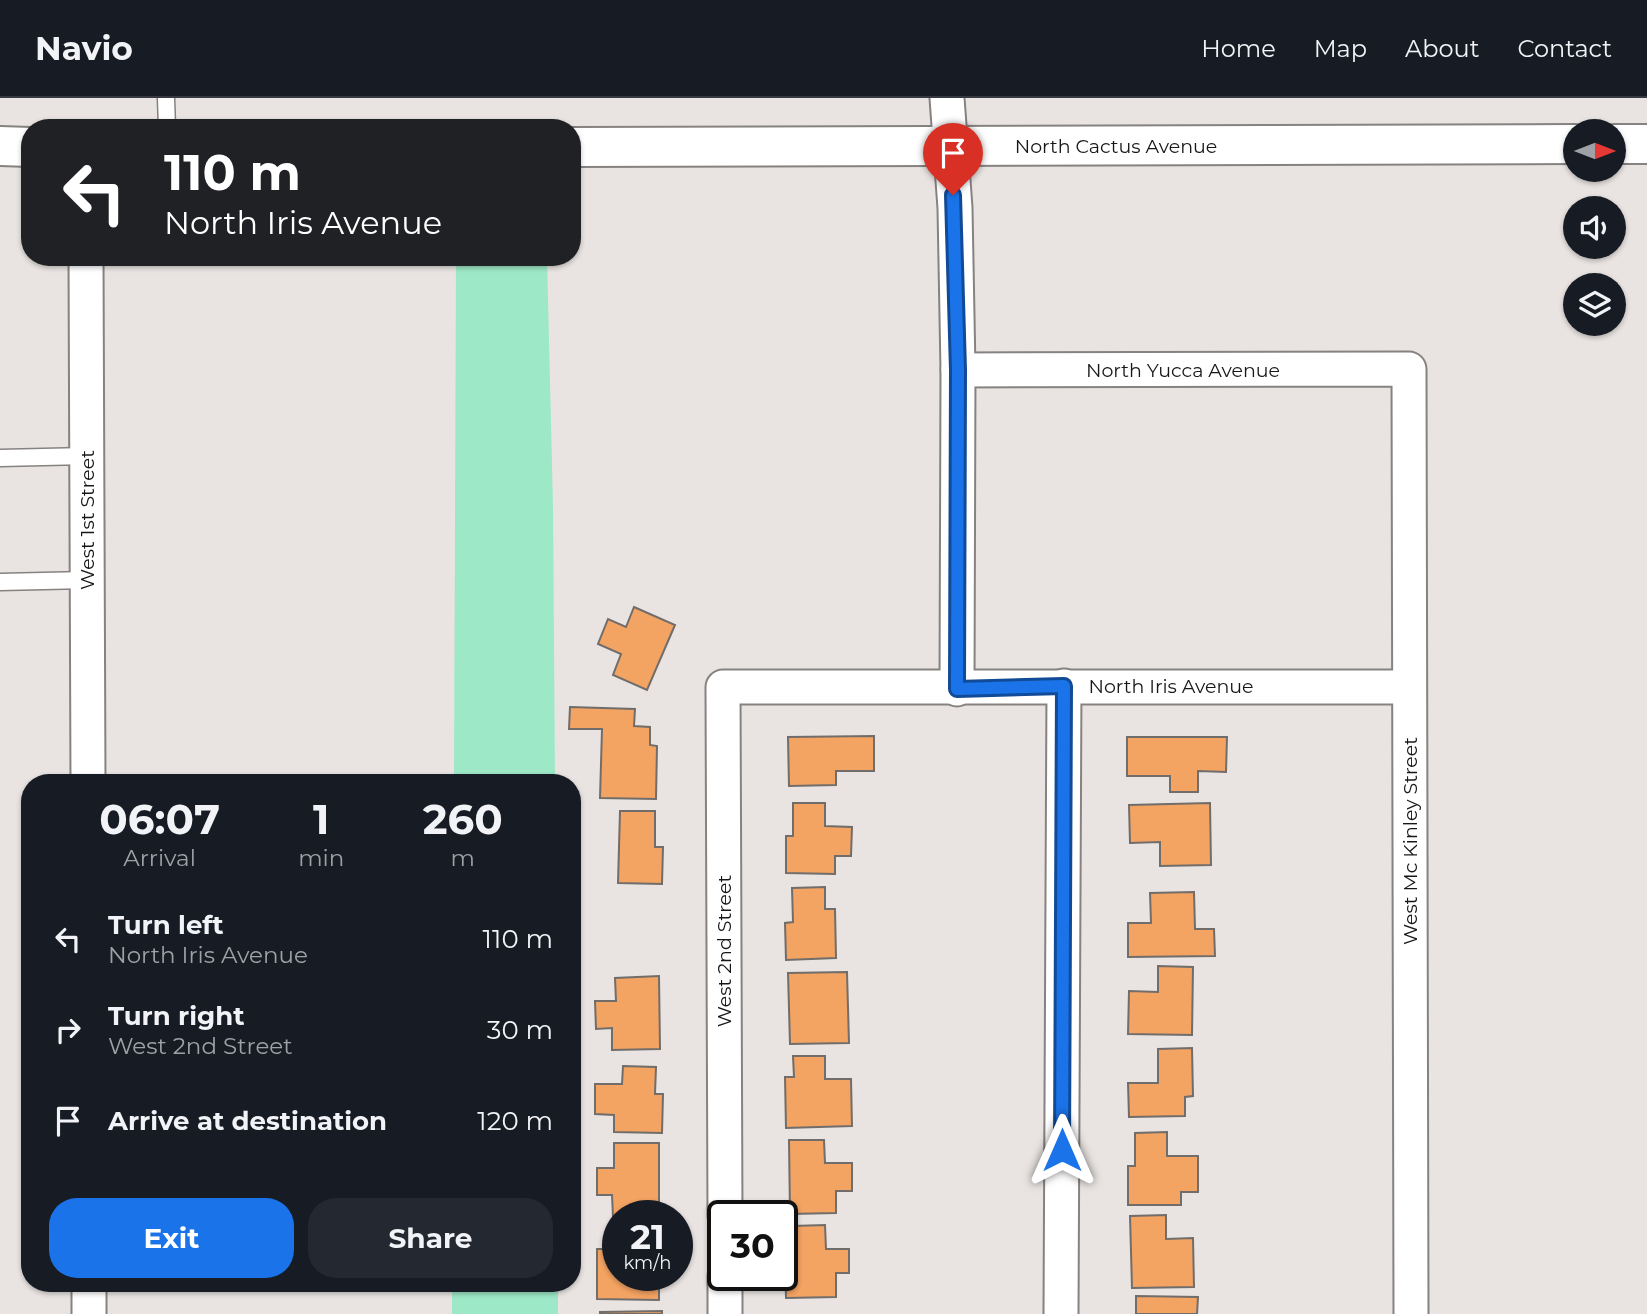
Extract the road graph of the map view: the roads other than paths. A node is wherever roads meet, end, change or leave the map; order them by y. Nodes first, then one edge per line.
1 (166, 98) edge
2 (947, 98) edge
3 (167, 119) edge
4 (1563, 144) edge
5 (1626, 144) edge
6 (1647, 144) edge
7 (0, 146) edge
8 (949, 146) junction
9 (21, 147) edge
10 (581, 147) edge
11 (86, 266) edge
12 (1409, 369) joint
13 (958, 370) junction
14 (87, 456) junction
15 (0, 458) edge
16 (87, 580) junction
17 (0, 582) edge
18 (1064, 686) junction
19 (723, 687) joint
20 (1409, 687) junction
21 (957, 689) junction
22 (88, 774) edge
23 (725, 1200) edge
24 (725, 1291) edge
25 (89, 1292) edge
26 (89, 1314) edge
27 (725, 1314) edge
28 (1061, 1314) edge
29 (1411, 1314) edge

1 - 3 lane
2 - 8 street
4 - 8 main road, North Cactus Avenue
5 - 6 main road
7 - 9 main road
8 - 10 main road, North Cactus Avenue
8 - 13 street
11 - 14 street, West 1st Street
12 - 13 street, North Yucca Avenue
12 - 20 street, West Mc Kinley Street
13 - 21 street
14 - 15 lane
14 - 16 street, West 1st Street
16 - 17 lane
16 - 22 street, West 1st Street
18 - 20 street, North Iris Avenue
18 - 21 street, North Iris Avenue
18 - 28 street
19 - 21 street, North Iris Avenue
19 - 23 street, West 2nd Street
20 - 29 street, West Mc Kinley Street
24 - 27 street
25 - 26 street

